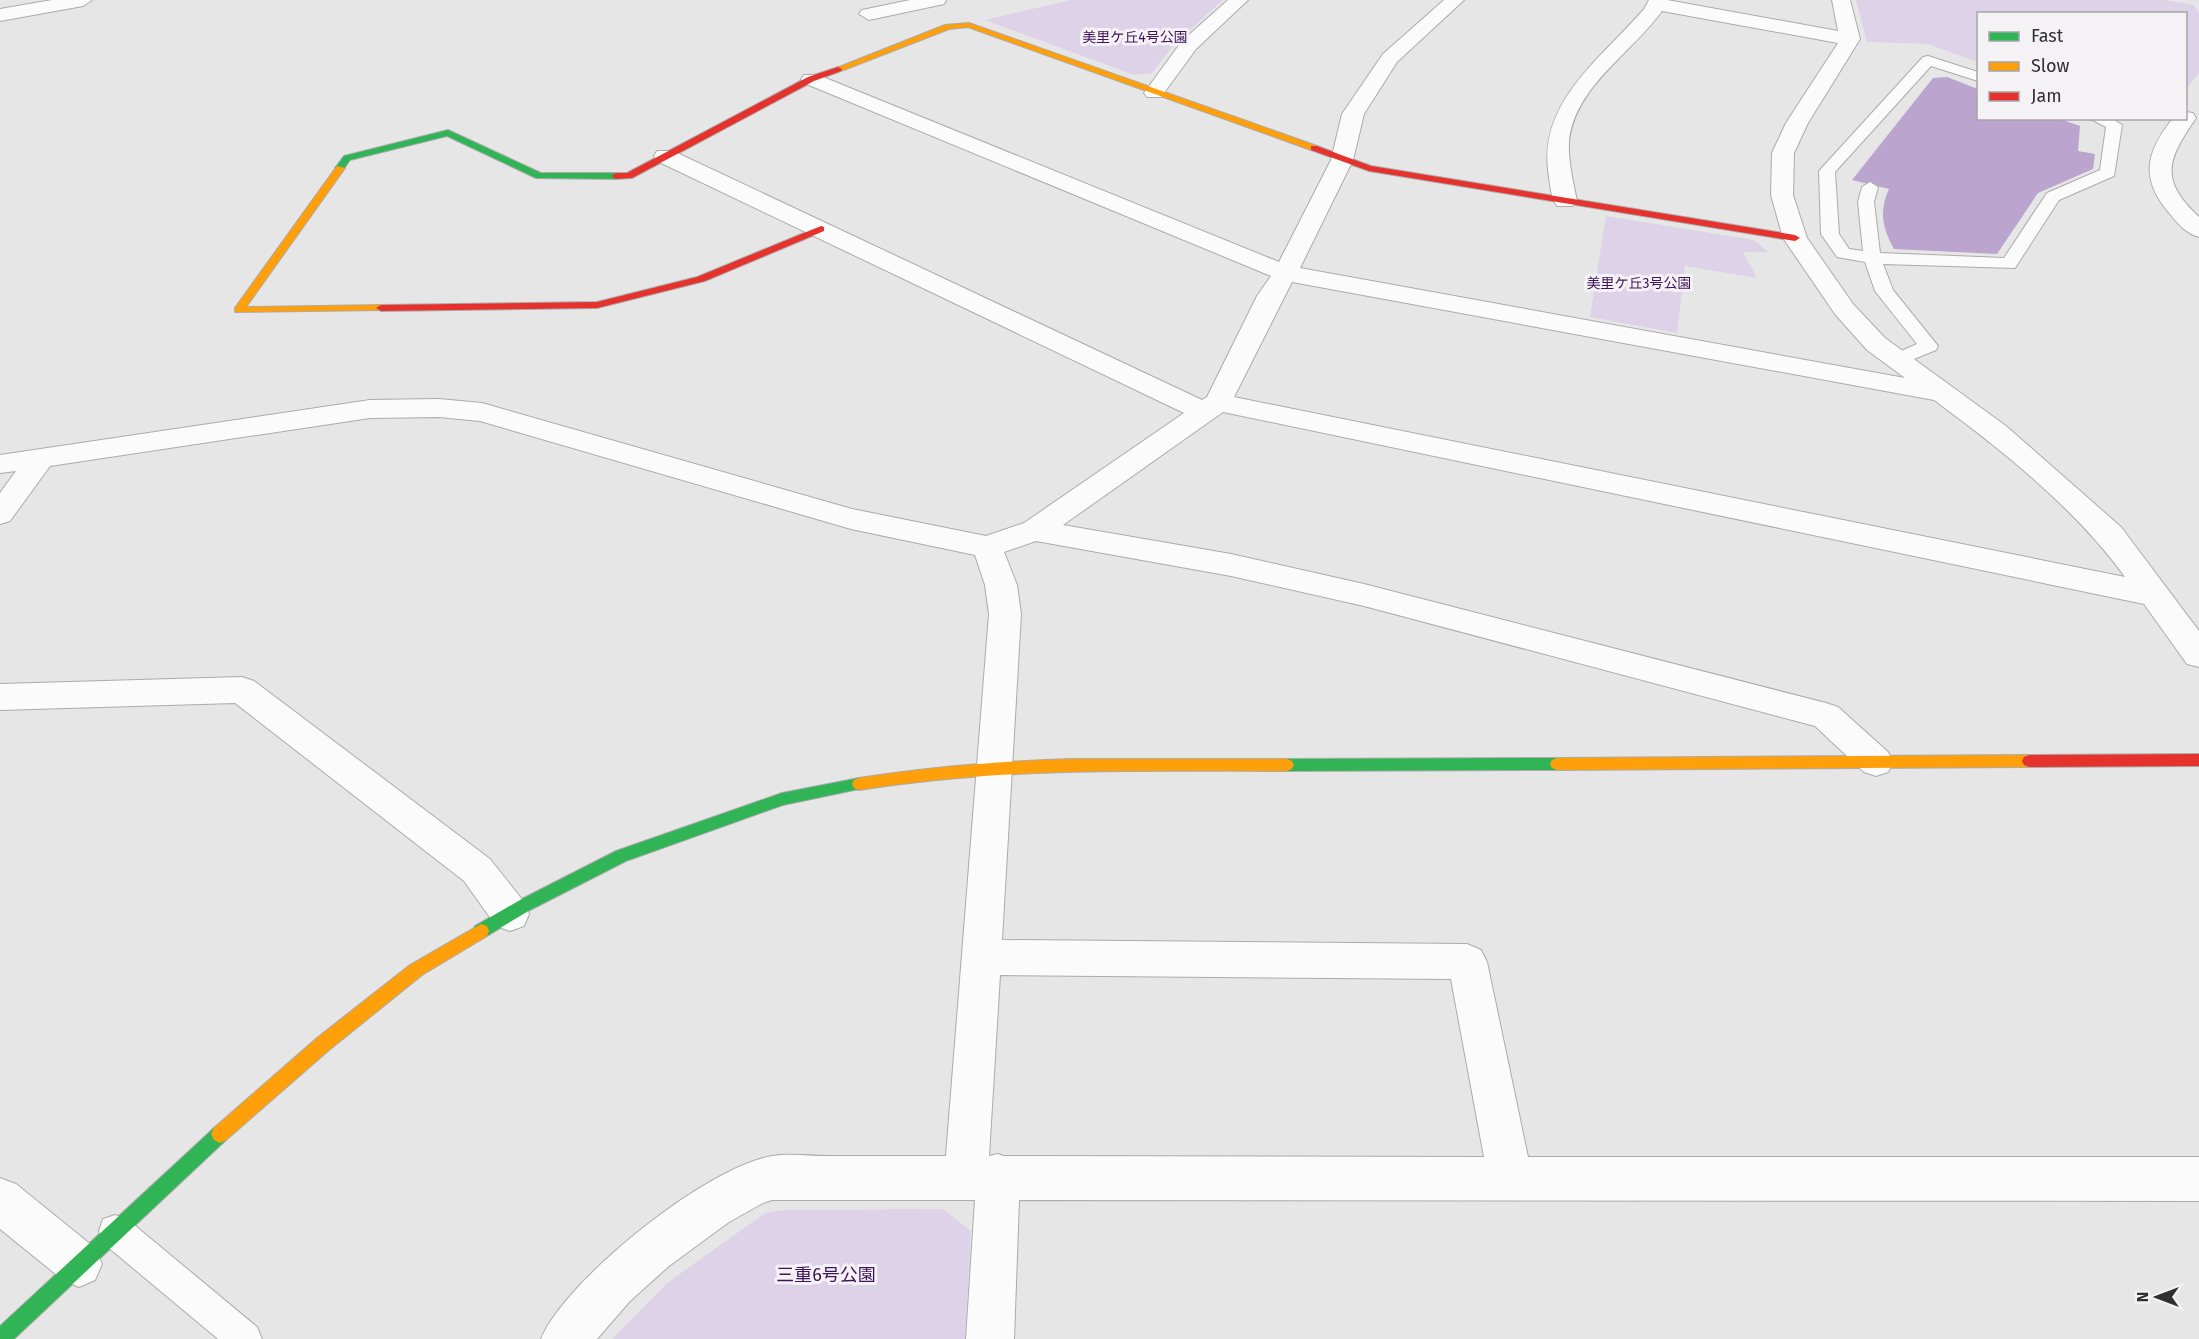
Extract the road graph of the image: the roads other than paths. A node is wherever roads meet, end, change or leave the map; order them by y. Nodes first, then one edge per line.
1 (83, 0) edge
2 (937, 0) edge
3 (1239, 0) edge
4 (1455, 0) edge
5 (1841, 0) edge
6 (1657, 2) edge
7 (868, 14) dead end
8 (0, 15) edge
9 (1850, 39) junction
10 (1977, 77) edge
11 (811, 79) junction
12 (1154, 93) junction
13 (2199, 103) edge
14 (2187, 116) edge
15 (2101, 120) edge
16 (2183, 120) edge
17 (665, 156) junction
18 (1342, 160) junction
19 (1870, 187) dead end
20 (1564, 201) junction
21 (821, 229) junction
22 (2199, 230) edge
23 (1794, 238) junction
24 (1872, 258) junction
25 (1285, 273) junction
26 (1897, 360) junction
27 (1943, 393) junction
28 (1211, 407) junction
29 (40, 459) junction
30 (0, 465) edge
31 (0, 514) edge
32 (1035, 530) junction
33 (987, 547) junction
34 (2157, 595) junction
35 (2199, 655) edge
36 (0, 697) edge
37 (2199, 760) edge
38 (1876, 762) junction
39 (995, 767) junction
40 (510, 914) junction
41 (982, 957) junction
42 (982, 1176) junction
43 (1510, 1177) junction
44 (2199, 1179) edge
45 (0, 1200) edge
46 (115, 1232) junction
47 (80, 1264) junction
48 (0, 1339) edge
49 (245, 1339) edge
50 (565, 1339) edge
51 (990, 1339) edge

1 - 8 street
2 - 7 street
3 - 12 street
4 - 18 street
5 - 9 street
6 - 9 street
6 - 20 street
9 - 23 street
10 - 24 lane
11 - 12 street
11 - 17 street
11 - 25 street
12 - 18 street
13 - 14 street
15 - 24 lane
16 - 22 street
17 - 21 street
17 - 21 street
18 - 20 street
18 - 25 street
19 - 24 lane
20 - 23 street
21 - 28 street
23 - 26 street
24 - 26 lane
25 - 27 street
25 - 28 street
26 - 27 street
27 - 34 street
28 - 32 street
28 - 34 street
29 - 30 street
29 - 31 street
29 - 33 street
32 - 33 street
32 - 38 street
33 - 39 street
34 - 35 street
36 - 40 street
37 - 38 street
38 - 39 street
39 - 40 street
39 - 41 street
40 - 46 street
41 - 42 street
41 - 43 street
42 - 43 street
42 - 50 street
42 - 51 street
43 - 44 street
45 - 47 street
46 - 47 street
46 - 49 lane
47 - 48 street

